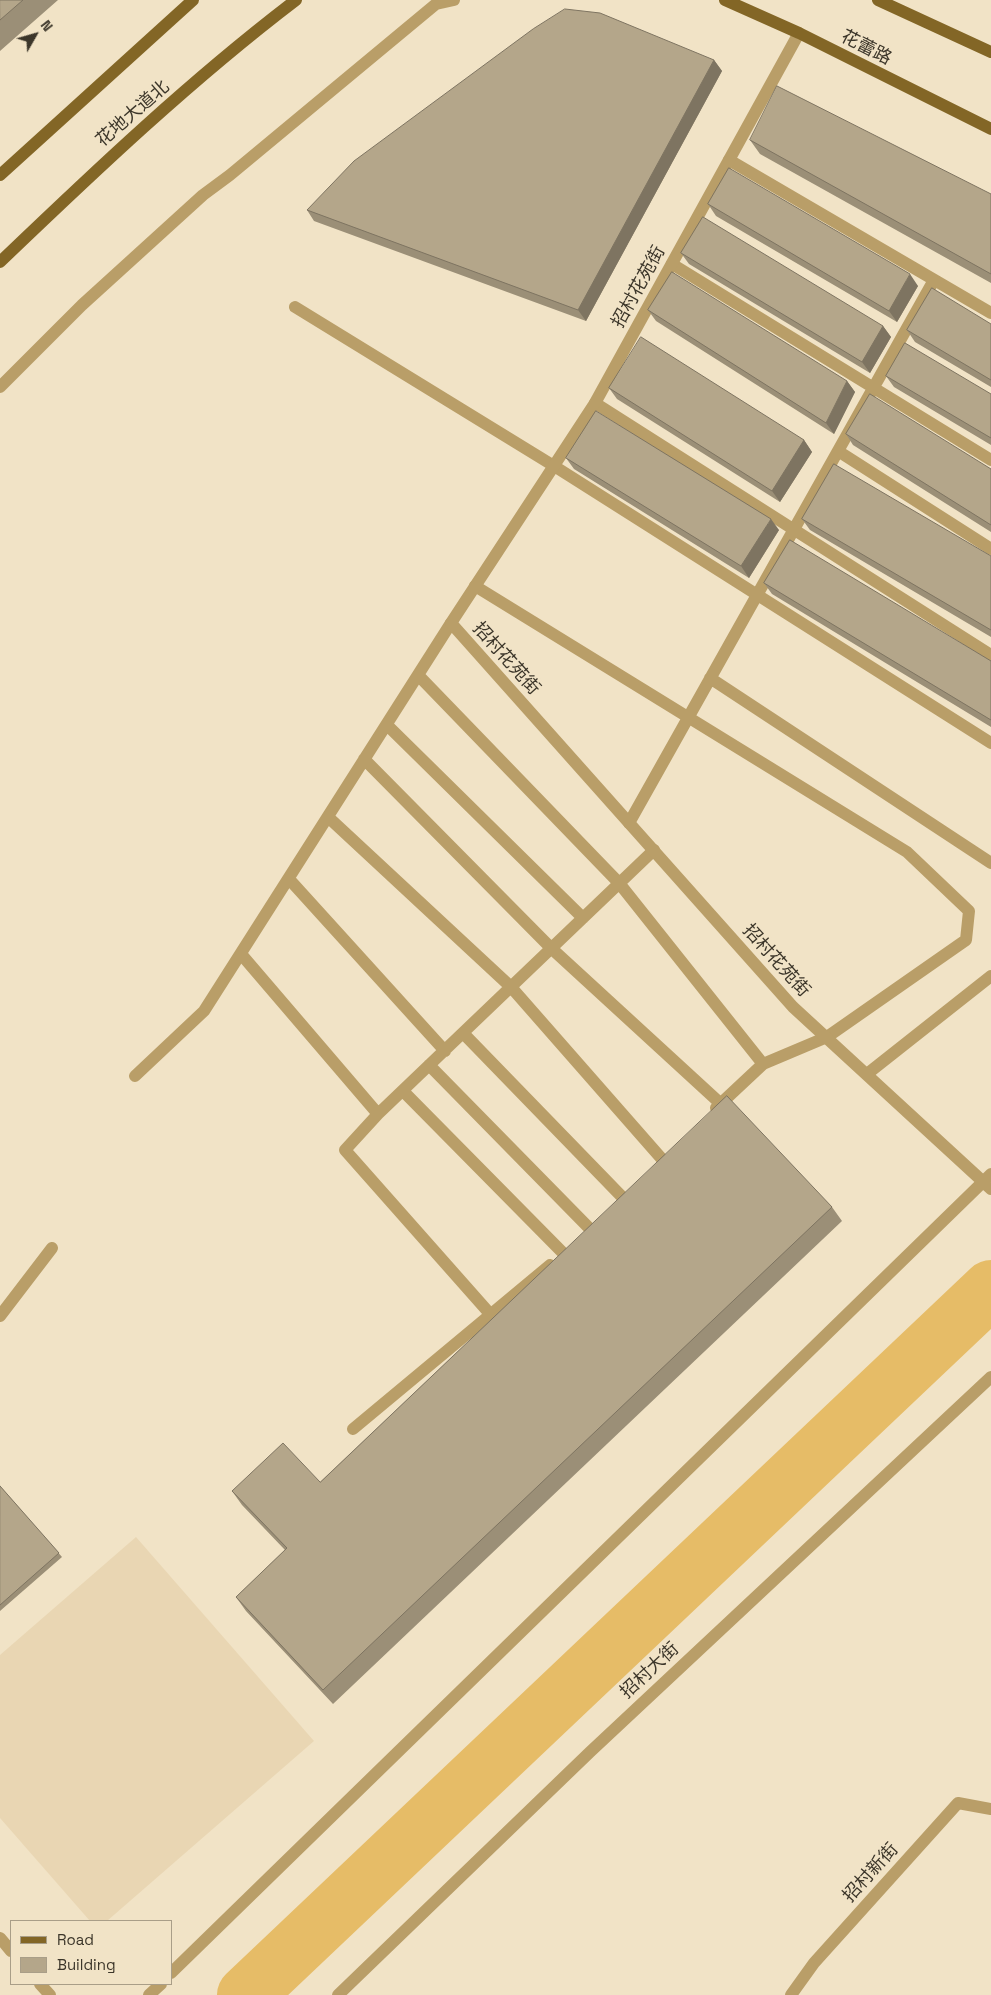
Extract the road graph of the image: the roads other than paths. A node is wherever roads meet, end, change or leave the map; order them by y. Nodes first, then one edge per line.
1 (193, 0) edge
2 (296, 0) edge
3 (454, 0) edge
4 (725, 0) edge
5 (878, 0) edge
6 (887, 3) edge
7 (799, 34) junction
8 (991, 52) edge
9 (991, 129) edge
10 (729, 160) junction
11 (0, 175) edge
12 (0, 262) edge
13 (672, 264) junction
14 (934, 280) junction
15 (295, 307) dead end
16 (991, 313) edge
17 (0, 387) edge
18 (874, 388) junction
19 (595, 403) junction
20 (838, 451) junction
21 (991, 460) edge
22 (554, 466) junction
23 (794, 529) junction
24 (991, 549) edge
25 (475, 586) junction
26 (757, 595) junction
27 (451, 623) junction
28 (991, 654) edge
29 (418, 675) junction
30 (710, 678) junction
31 (689, 716) junction
32 (387, 725) junction
33 (991, 743) edge
34 (364, 760) junction
35 (328, 817) junction
36 (629, 823) junction
37 (654, 850) junction
38 (991, 863) edge
39 (288, 880) junction
40 (619, 883) junction
41 (583, 918) junction
42 (551, 948) junction
43 (241, 954) junction
44 (991, 976) edge
45 (511, 987) junction
46 (463, 1033) junction
47 (827, 1037) junction
48 (445, 1051) junction
49 (763, 1064) junction
50 (429, 1065) junction
51 (867, 1074) junction
52 (134, 1076) dead end
53 (403, 1090) junction
54 (721, 1104) junction
55 (378, 1114) junction
56 (708, 1116) edge
57 (662, 1159) edge
58 (989, 1182) edge
59 (627, 1202) edge
60 (592, 1231) edge
61 (52, 1248) dead end
62 (491, 1314) junction
63 (0, 1316) edge
64 (991, 1378) edge
65 (353, 1429) dead end
66 (991, 1810) edge
67 (0, 1938) edge
68 (10, 1949) edge
69 (172, 1972) edge
70 (41, 1985) edge
71 (159, 1985) edge
72 (50, 1995) edge
73 (149, 1995) edge
74 (338, 1995) edge
75 (791, 1995) edge

1 - 11 main road
2 - 12 main road, 花地大道北
3 - 17 street
4 - 7 main road, 花蕾路
5 - 6 main road
6 - 8 main road
7 - 9 main road, 花蕾路
7 - 10 street, 招村花苑街
10 - 13 street, 招村花苑街
10 - 14 street
13 - 18 street
13 - 19 street, 招村花苑街
14 - 16 street
14 - 18 street
15 - 22 street
18 - 20 street
18 - 21 street
19 - 22 street, 招村花苑街
19 - 23 street
20 - 23 street
20 - 24 street
22 - 25 street, 招村花苑街
22 - 26 street
23 - 26 street
23 - 28 street
25 - 27 street, 招村花苑街
25 - 31 street
26 - 30 street
26 - 33 street
27 - 29 street
27 - 36 street, 招村花苑街
29 - 32 street
29 - 40 street
30 - 31 street
30 - 38 street
31 - 36 street
31 - 47 street
32 - 34 street
32 - 41 street
34 - 35 street
34 - 42 street
35 - 39 street
35 - 45 street
36 - 37 street, 招村花苑街
37 - 40 street
37 - 47 street, 招村花苑街
39 - 43 street
39 - 48 street
40 - 41 street
40 - 49 street
41 - 42 street
42 - 45 street
42 - 54 street
43 - 52 street
43 - 55 street
44 - 51 street
45 - 46 street
45 - 57 street
46 - 48 street
46 - 59 street
47 - 49 street
47 - 51 street, 招村花苑街
48 - 50 street
49 - 54 street
50 - 53 street
50 - 60 street
51 - 58 street, 招村花苑街
53 - 55 street
53 - 62 street
54 - 56 street
55 - 62 street
58 - 69 street
61 - 63 street
62 - 65 street
64 - 74 street, 招村大街
66 - 75 street, 招村新街
67 - 68 street
70 - 72 street
71 - 73 street

